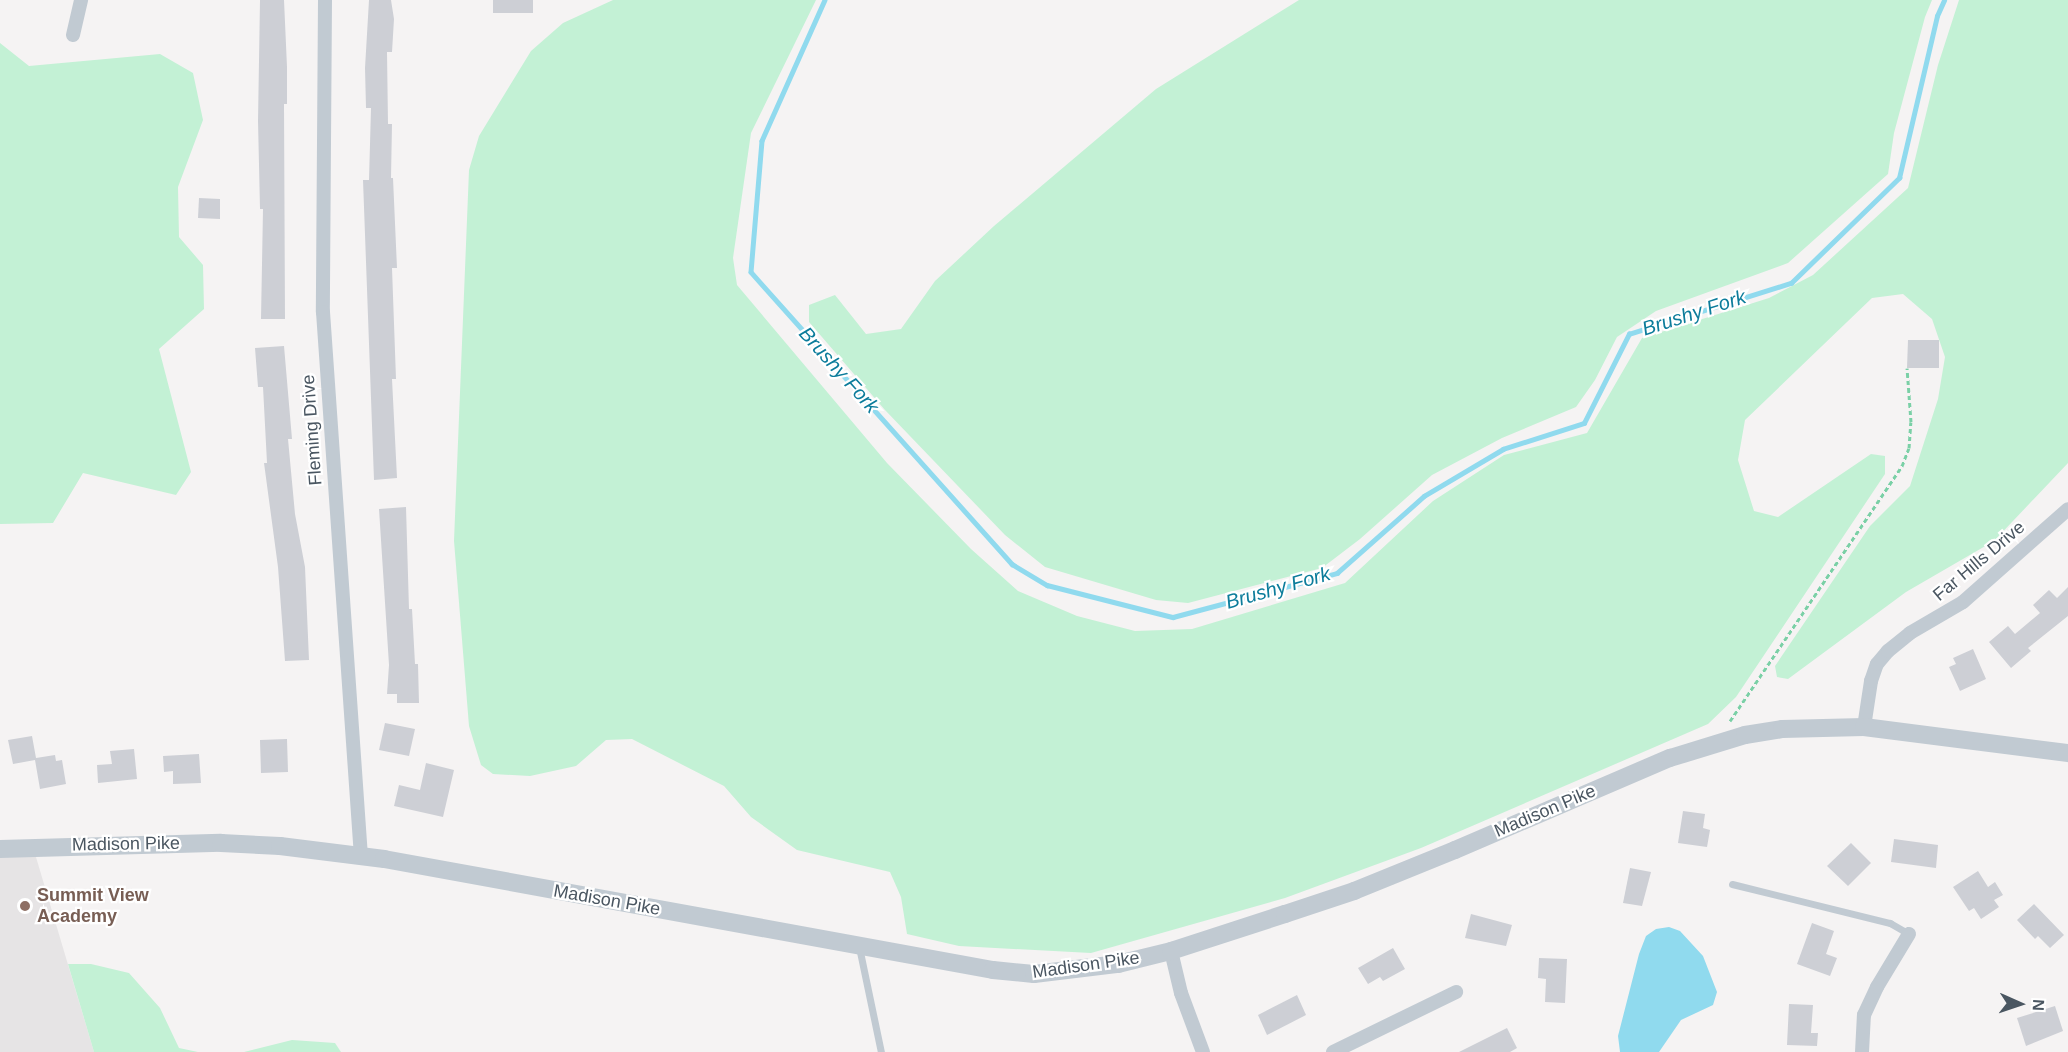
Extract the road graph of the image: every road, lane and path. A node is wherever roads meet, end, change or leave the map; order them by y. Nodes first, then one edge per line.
1 (81, 0) edge
2 (325, 0) edge
3 (74, 35) dead end
4 (1907, 368) dead end
5 (2068, 508) edge
6 (1864, 727) junction
7 (1715, 743) junction
8 (2068, 753) edge
9 (0, 849) edge
10 (361, 857) junction
11 (1732, 884) dead end
12 (1909, 934) joint
13 (859, 947) junction
14 (1171, 951) junction
15 (1456, 992) dead end
16 (881, 1052) edge
17 (1203, 1052) edge
18 (1333, 1052) edge
19 (1862, 1052) edge

1 - 3 street
2 - 10 street, Fleming Drive
4 - 7 path
5 - 6 street, Far Hills Drive
6 - 7 street, Madison Pike
6 - 8 street, Madison Pike
7 - 14 street, Madison Pike
9 - 10 street, Madison Pike
10 - 13 street, Madison Pike
11 - 12 lane
12 - 19 street
13 - 14 street, Madison Pike
13 - 16 lane
14 - 17 street
15 - 18 street

